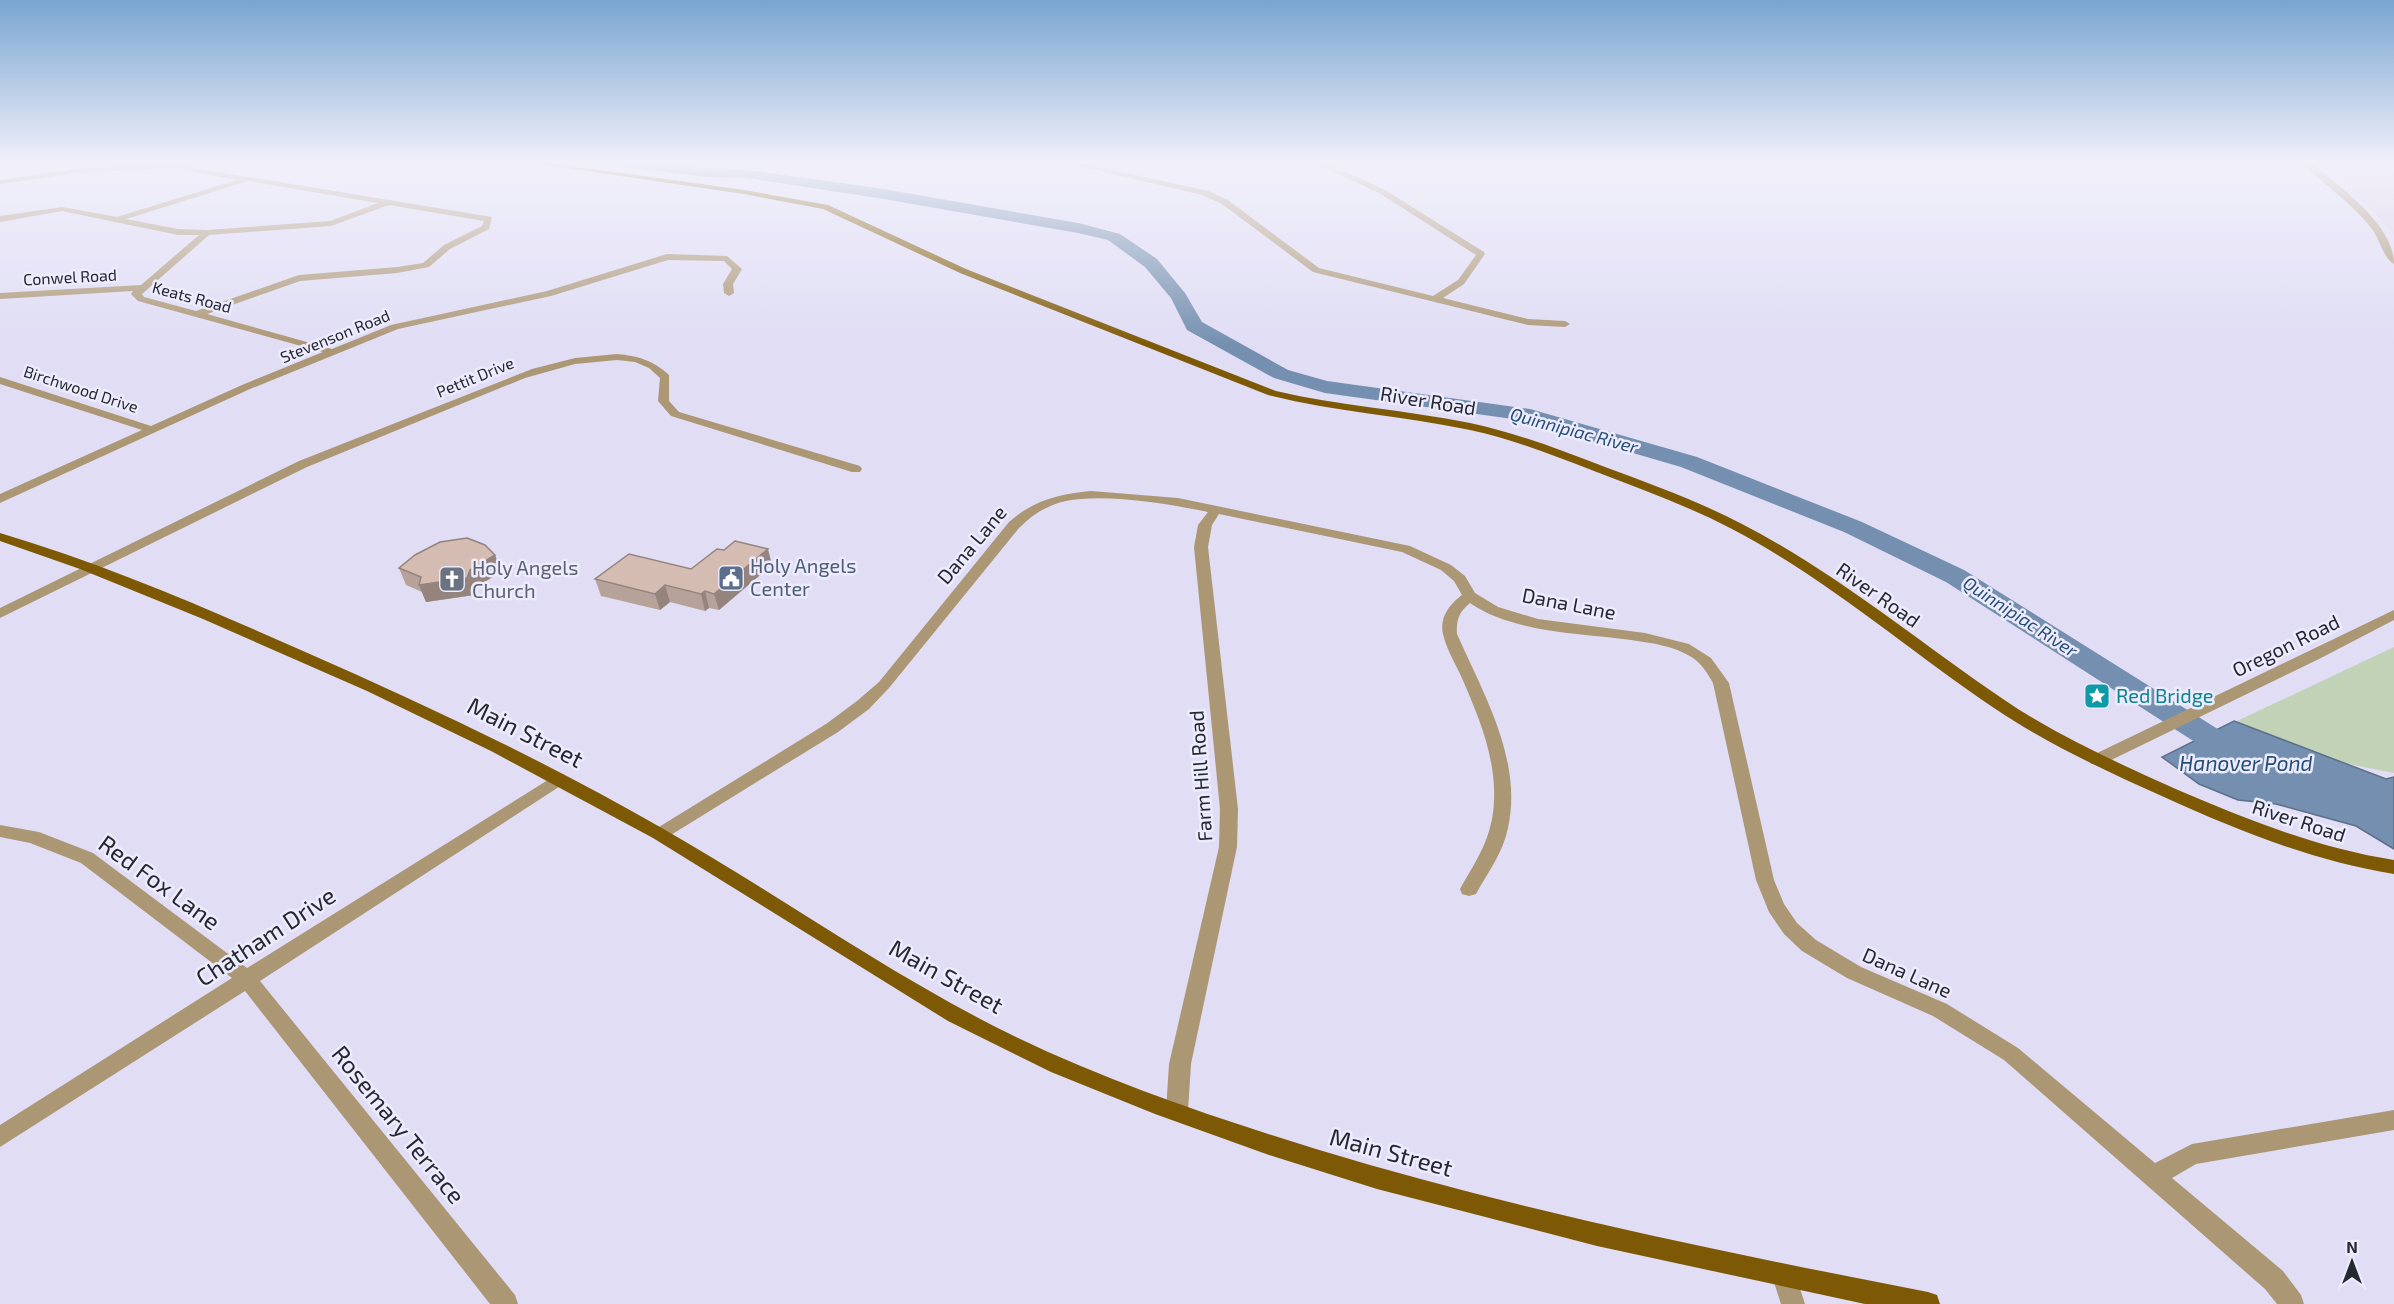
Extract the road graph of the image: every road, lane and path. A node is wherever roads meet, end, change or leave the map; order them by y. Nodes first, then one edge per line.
1 (140, 224) edge
2 (320, 224) edge
3 (487, 224) edge
4 (862, 224) edge
5 (1254, 224) edge
6 (1435, 224) edge
7 (2372, 224) edge
8 (207, 233) junction
9 (2394, 261) edge
10 (142, 288) junction
11 (729, 293) dead end
12 (0, 296) edge
13 (1434, 298) junction
14 (198, 314) junction
15 (1565, 324) dead end
16 (333, 352) junction
17 (0, 380) edge
18 (153, 429) junction
19 (856, 469) dead end
20 (0, 499) edge
21 (1216, 510) junction
22 (0, 537) edge
23 (91, 567) junction
24 (1470, 596) junction
25 (0, 614) edge
26 (2394, 614) edge
27 (2097, 760) junction
28 (559, 779) junction
29 (0, 831) edge
30 (660, 834) junction
31 (2394, 867) edge
32 (1469, 889) dead end
33 (247, 979) junction
34 (1177, 1111) junction
35 (2394, 1120) edge
36 (0, 1137) edge
37 (2154, 1176) junction
38 (1784, 1276) junction
39 (506, 1304) edge
40 (1793, 1304) edge
41 (1928, 1304) edge
42 (2292, 1304) edge

1 - 8 street
2 - 8 street
3 - 14 street
4 - 27 main road, River Road
5 - 13 street
6 - 13 street
7 - 9 street
8 - 10 street, Keats Road
10 - 12 street, Conwel Road
10 - 14 street, Keats Road
11 - 16 street, Stevenson Road
13 - 15 street
14 - 16 street, Keats Road
16 - 18 street, Stevenson Road
17 - 18 street, Birchwood Drive
18 - 20 street, Stevenson Road
19 - 23 street, Pettit Drive
21 - 24 street, Dana Lane
21 - 30 street, Dana Lane
21 - 34 street, Farm Hill Road
22 - 23 main road, Main Street
23 - 25 street
23 - 28 main road, Main Street
24 - 32 street
24 - 37 street, Dana Lane
26 - 27 street, Oregon Road
27 - 31 main road, River Road
28 - 30 main road, Main Street
28 - 33 street, Chatham Drive
29 - 33 street, Red Fox Lane
30 - 34 main road, Main Street
33 - 36 street, Chatham Drive
33 - 39 street, Rosemary Terrace
34 - 38 main road, Main Street
35 - 37 street
37 - 42 street, Dana Lane
38 - 40 street
38 - 41 main road, Main Street

